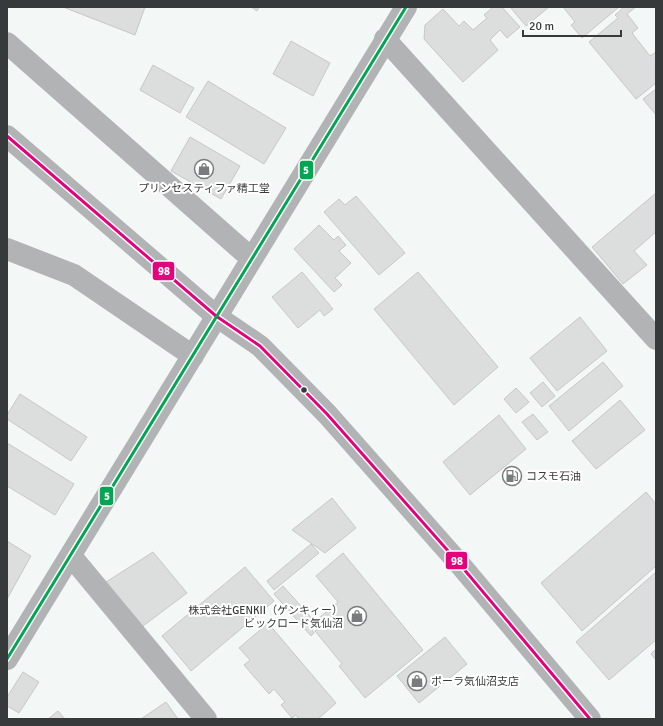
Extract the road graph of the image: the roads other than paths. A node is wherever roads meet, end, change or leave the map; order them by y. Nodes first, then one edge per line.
1 (406, 7) edge
2 (385, 39) junction
3 (7, 43) edge
4 (7, 136) edge
5 (7, 249) edge
6 (252, 259) junction
7 (216, 316) junction
8 (656, 339) edge
9 (193, 356) junction
10 (70, 556) junction
11 (7, 659) edge
12 (206, 719) edge
13 (590, 719) edge

1 - 2 street
2 - 6 street
2 - 8 street
3 - 6 street
4 - 7 street
5 - 9 street
6 - 7 street
7 - 9 street
7 - 13 street
9 - 10 street
10 - 11 street
10 - 12 street

